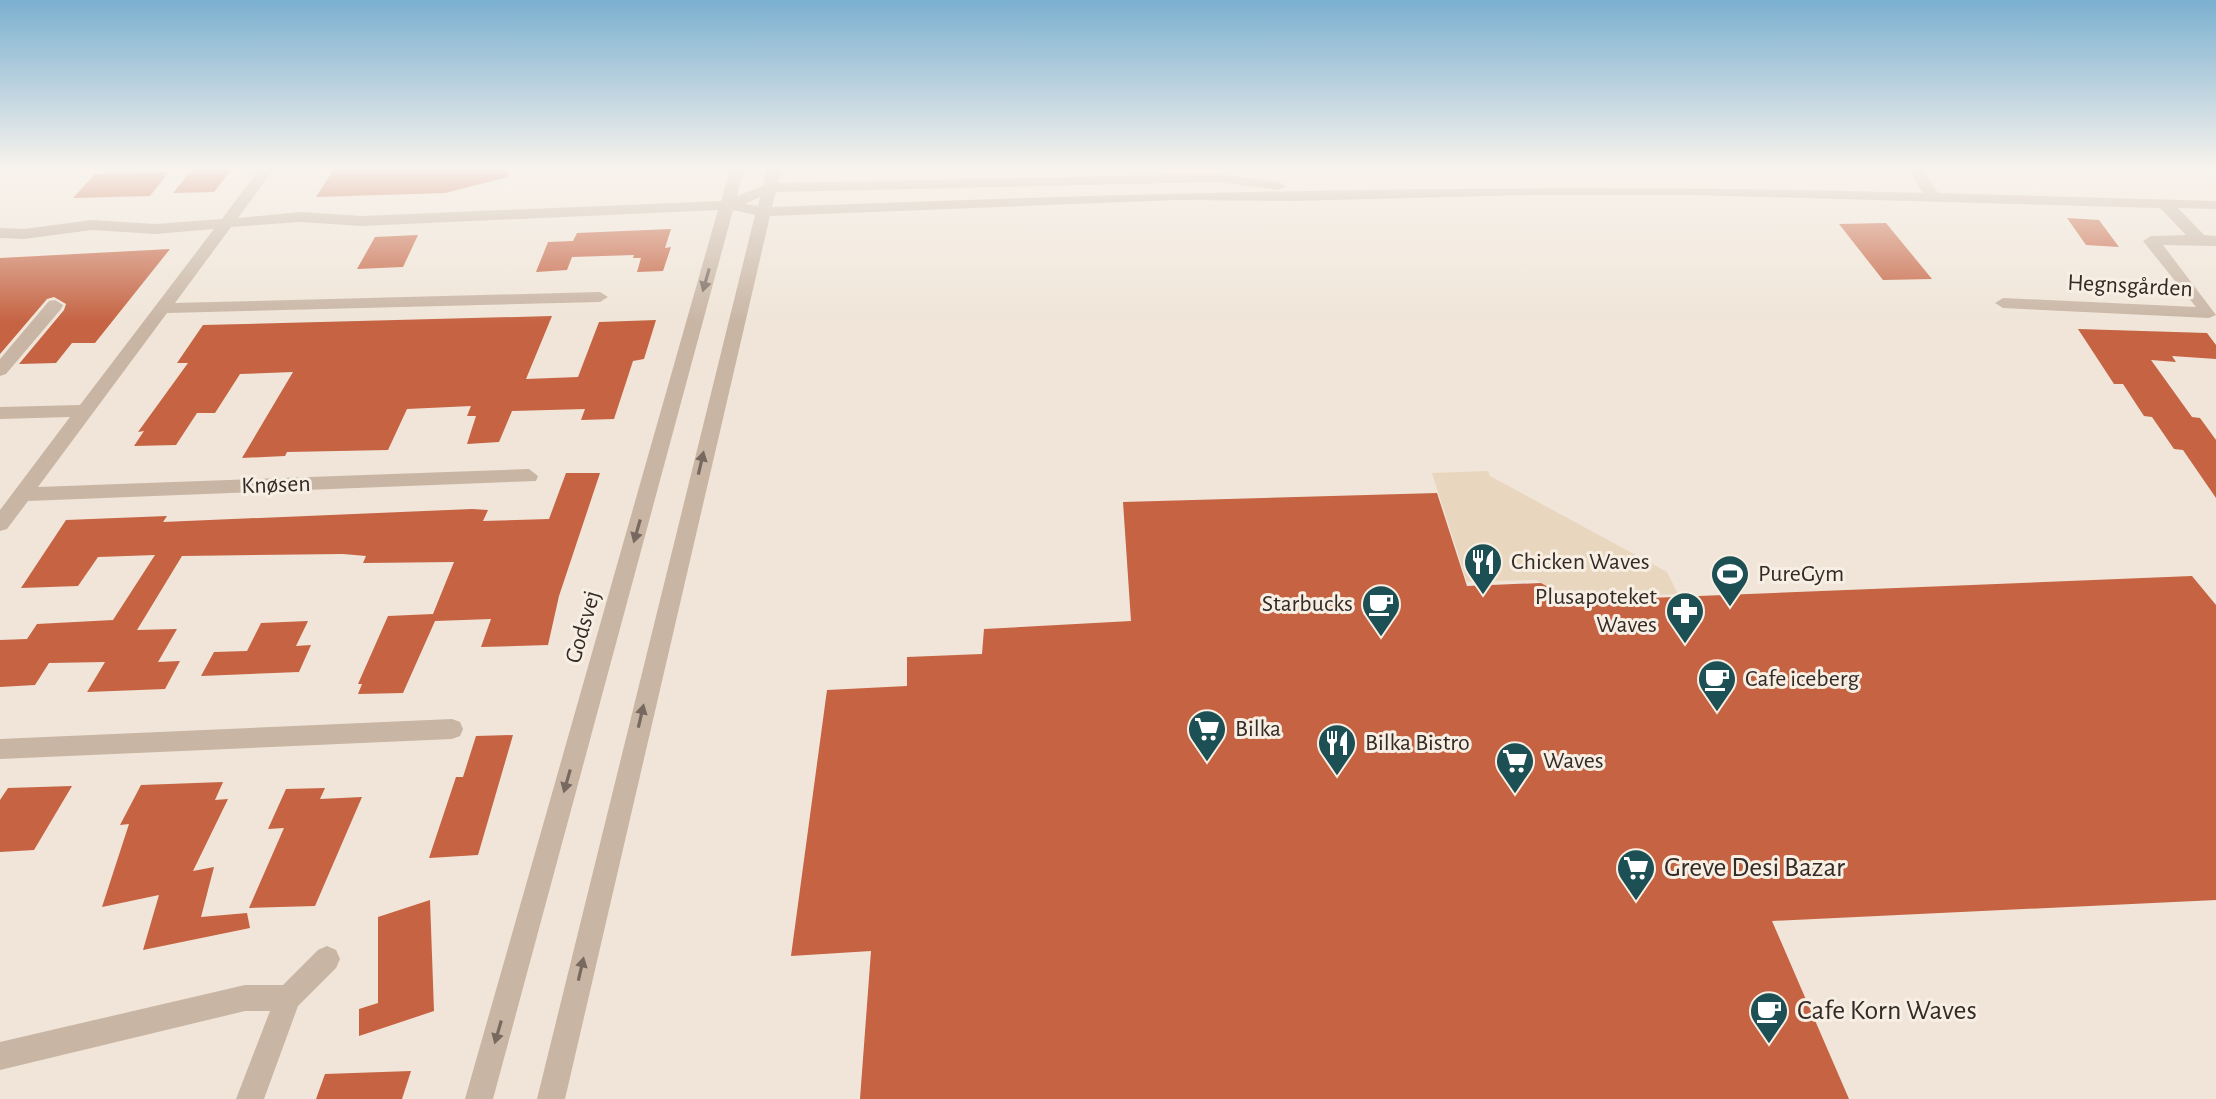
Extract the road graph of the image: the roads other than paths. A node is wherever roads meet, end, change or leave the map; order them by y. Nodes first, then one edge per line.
1 (252, 220) edge
2 (350, 220) edge
3 (377, 220) edge
4 (724, 220) edge
5 (763, 220) edge
6 (2185, 220) edge
7 (227, 222) junction
8 (0, 233) edge
9 (2208, 240) edge
10 (600, 297) dead end
11 (2003, 303) dead end
12 (55, 305) dead end
13 (162, 308) junction
14 (0, 370) edge
15 (85, 411) junction
16 (0, 413) edge
17 (529, 476) dead end
18 (23, 494) junction
19 (0, 524) edge
20 (452, 729) dead end
21 (0, 749) edge
22 (327, 959) dead end
23 (288, 998) junction
24 (0, 1056) edge
25 (250, 1099) edge
26 (479, 1099) edge
27 (551, 1099) edge

1 - 7 street
2 - 3 street
4 -> 26 street, Godsvej
27 -> 5 street
6 - 9 street, Hegnsgården
7 - 8 street
7 - 13 street
9 - 11 street, Hegnsgården
10 - 13 street
12 - 14 street
13 - 15 street
15 - 16 street
15 - 18 street
17 - 18 street, Knøsen
18 - 19 street
20 - 21 street
22 - 23 street
23 - 24 street
23 - 25 street

